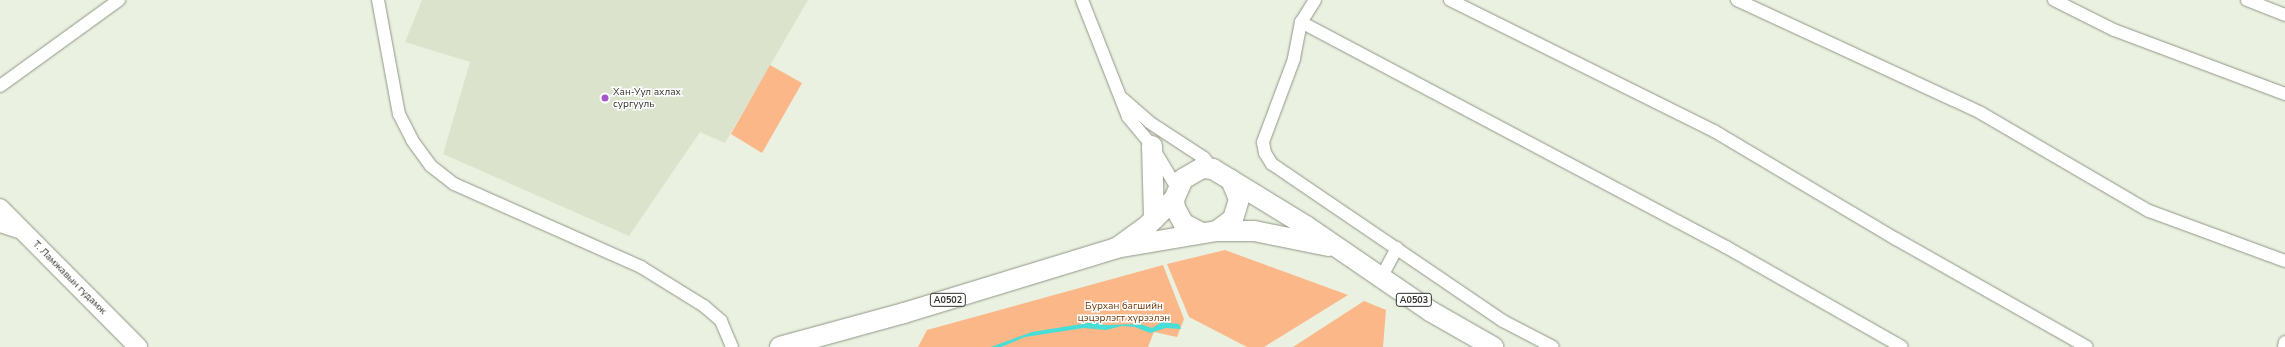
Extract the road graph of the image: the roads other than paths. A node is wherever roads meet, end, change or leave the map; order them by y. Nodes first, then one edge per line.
1 (119, 0) edge
2 (378, 0) edge
3 (1082, 0) edge
4 (1315, 0) edge
5 (1450, 0) edge
6 (1737, 0) edge
7 (2054, 0) edge
8 (2247, 0) edge
9 (2285, 15) edge
10 (1301, 22) junction
11 (0, 86) edge
12 (1116, 88) junction
13 (2285, 94) edge
14 (1152, 146) junction
15 (1213, 169) junction
16 (1231, 180) junction
17 (1176, 193) junction
18 (0, 208) edge
19 (1154, 219) junction
20 (0, 226) edge
21 (1209, 232) junction
22 (24, 234) junction
23 (1116, 248) junction
24 (1337, 248) junction
25 (1397, 248) junction
26 (2285, 261) edge
27 (1381, 278) junction
28 (2285, 342) edge
29 (138, 347) edge
30 (732, 347) edge
31 (780, 347) edge
32 (1493, 347) edge
33 (1553, 347) edge
34 (1902, 347) edge
35 (2087, 347) edge
36 (2284, 347) edge

1 - 11 street
2 - 30 street
3 - 12 street
4 - 10 street
5 - 35 street
6 - 26 street
7 - 13 street
8 - 9 street
10 - 25 street
10 - 34 street
12 - 14 street
12 - 15 street
14 - 17 street
14 - 19 main road
15 - 16 main road
15 - 17 main road, A0502
16 - 21 main road, A0502
16 - 24 main road, A0503
17 - 19 main road, A0502
17 - 21 main road
18 - 22 street, Т. Ламжавын гудамж
19 - 23 main road, A0502
20 - 22 street
21 - 23 main road, A0502
21 - 24 main road, A0503
22 - 29 street, Т. Ламжавын гудамж
23 - 31 main road, A0502
24 - 27 main road, A0503
25 - 27 street
25 - 33 street
27 - 32 main road, A0503
28 - 36 street

